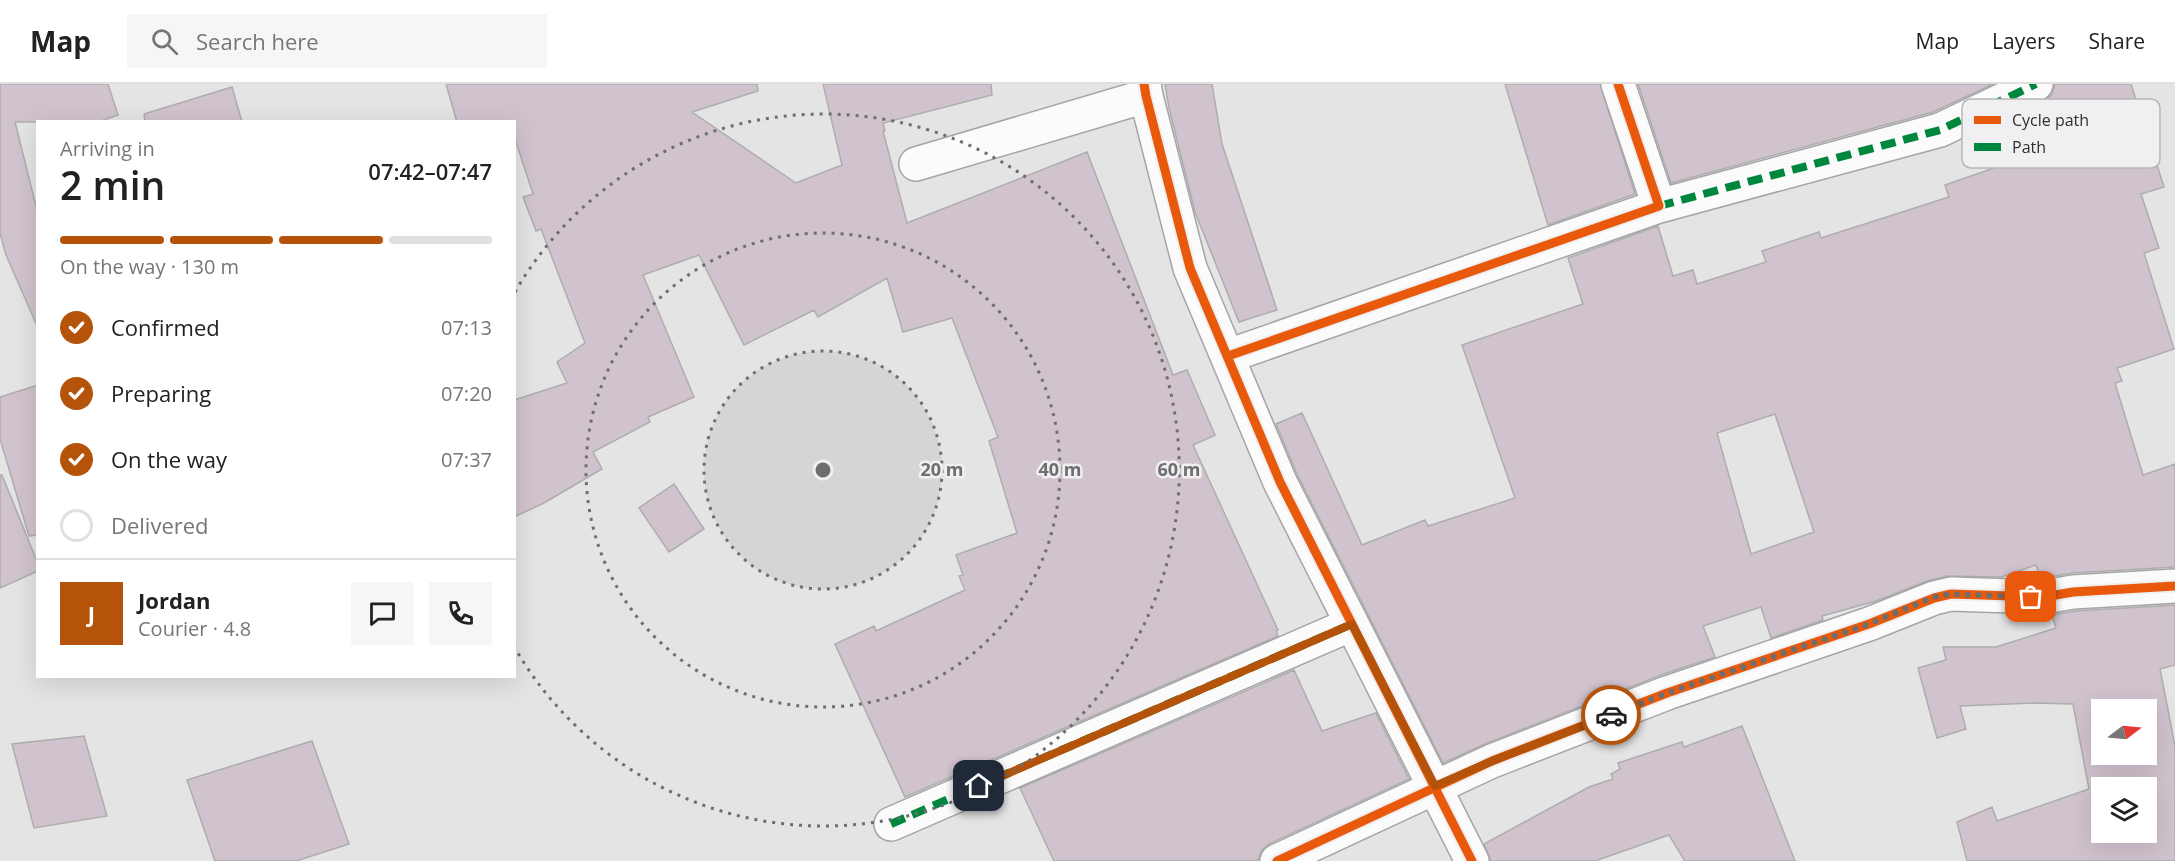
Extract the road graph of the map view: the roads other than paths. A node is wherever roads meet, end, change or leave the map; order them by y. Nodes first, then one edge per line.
1 (1618, 84) edge
2 (2036, 84) edge
3 (1145, 90) edge
4 (2005, 99) edge
5 (1962, 119) edge
6 (916, 164) dead end
7 (1659, 206) junction
8 (1228, 356) junction
9 (2175, 586) edge
10 (1352, 624) junction
11 (1435, 786) junction
12 (891, 824) dead end
13 (1277, 861) edge
14 (1472, 861) edge

1 - 7 street
2 - 4 street
3 - 6 street
3 - 8 street
5 - 7 street
7 - 8 street
8 - 10 street
9 - 11 street
10 - 11 street
10 - 12 street
11 - 13 street
11 - 14 street

